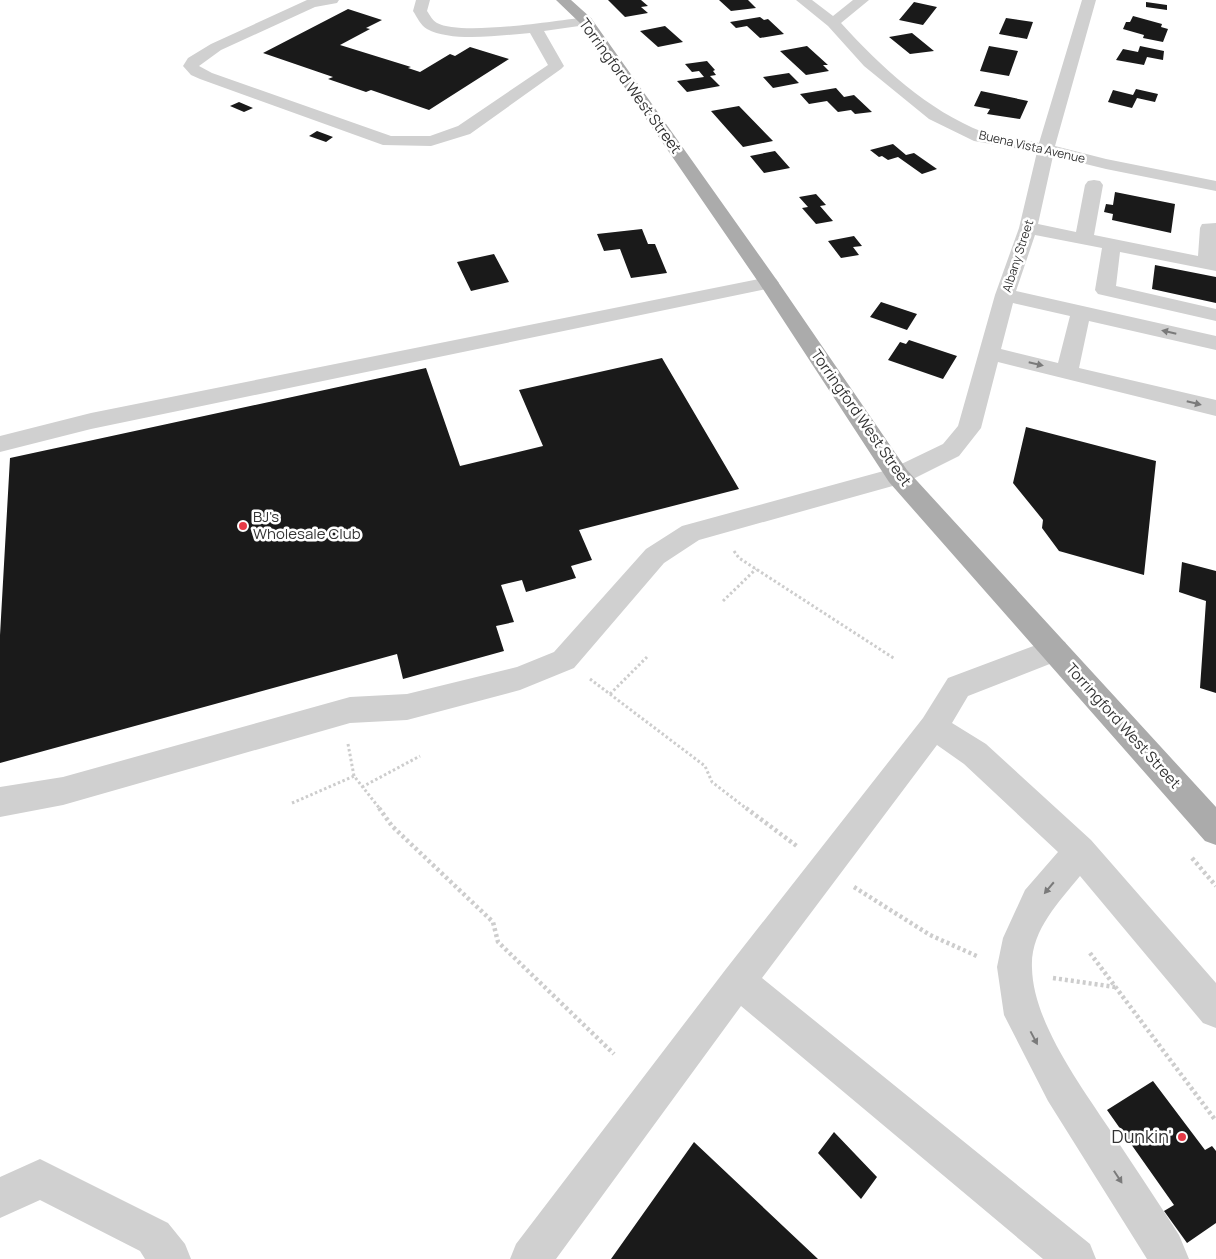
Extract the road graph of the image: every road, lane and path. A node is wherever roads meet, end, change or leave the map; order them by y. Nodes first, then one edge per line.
1 (332, 0) edge
2 (424, 0) edge
3 (563, 0) edge
4 (803, 0) edge
5 (862, 0) edge
6 (1089, 0) edge
7 (586, 21) junction
8 (833, 23) junction
9 (535, 28) junction
10 (1046, 149) junction
11 (1094, 185) dead end
12 (1216, 186) edge
13 (1028, 228) junction
14 (1216, 230) edge
15 (1084, 238) junction
16 (1112, 244) junction
17 (1212, 264) edge
18 (769, 282) junction
19 (1005, 295) junction
20 (1081, 312) junction
21 (1216, 315) edge
22 (1216, 344) edge
23 (989, 354) junction
24 (1067, 372) junction
25 (1216, 408) edge
26 (0, 444) edge
27 (898, 476) junction
28 (729, 545) dead end
29 (756, 569) junction
30 (723, 601) dead end
31 (1054, 650) junction
32 (647, 657) dead end
33 (895, 659) dead end
34 (586, 676) dead end
35 (610, 694) junction
36 (933, 727) junction
37 (347, 739) dead end
38 (420, 756) dead end
39 (354, 776) junction
40 (362, 787) junction
41 (0, 802) edge
42 (292, 803) dead end
43 (1216, 830) edge
44 (803, 851) dead end
45 (1080, 851) junction
46 (850, 884) dead end
47 (1090, 953) dead end
48 (1014, 967) junction
49 (738, 981) junction
50 (1115, 987) junction
51 (1216, 1010) edge
52 (614, 1054) dead end
53 (1216, 1121) edge
54 (0, 1198) edge
55 (162, 1248) edge
56 (531, 1259) edge
57 (1074, 1259) edge
58 (1168, 1259) edge

1 - 9 street
2 - 9 street
3 - 7 main road, Torringford West Street
4 - 8 street, Buena Vista Avenue
5 - 8 street
6 - 10 street, Albany Street
7 - 9 street
7 - 18 main road, Torringford West Street
8 - 10 street, Buena Vista Avenue
10 - 12 street, Buena Vista Avenue
10 - 13 street, Albany Street
11 - 15 street
13 - 15 street
13 - 19 street, Albany Street
14 - 17 street
15 - 16 street
16 - 17 street
16 - 21 street
18 - 26 street
18 - 27 main road, Torringford West Street
19 - 20 street
19 - 23 street, Albany Street
22 -> 20 street
20 - 24 street
23 -> 24 street
23 - 27 street, Albany Street
24 -> 25 street
27 - 31 main road, Torringford West Street
27 - 41 street, Albany Street
28 - 29 path
29 - 30 path
29 - 33 path
31 - 36 street
31 - 43 main road, Torringford West Street
32 - 35 path
34 - 35 path
35 - 44 path
36 - 45 street
36 - 49 street
37 - 39 path
38 - 40 path
39 - 40 path
39 - 42 path
40 - 52 path
45 -> 48 street
45 - 51 street
46 - 48 path
47 - 50 path
48 - 50 path
48 -> 58 street
49 - 56 street
49 - 57 street
50 - 53 path
54 - 55 street

